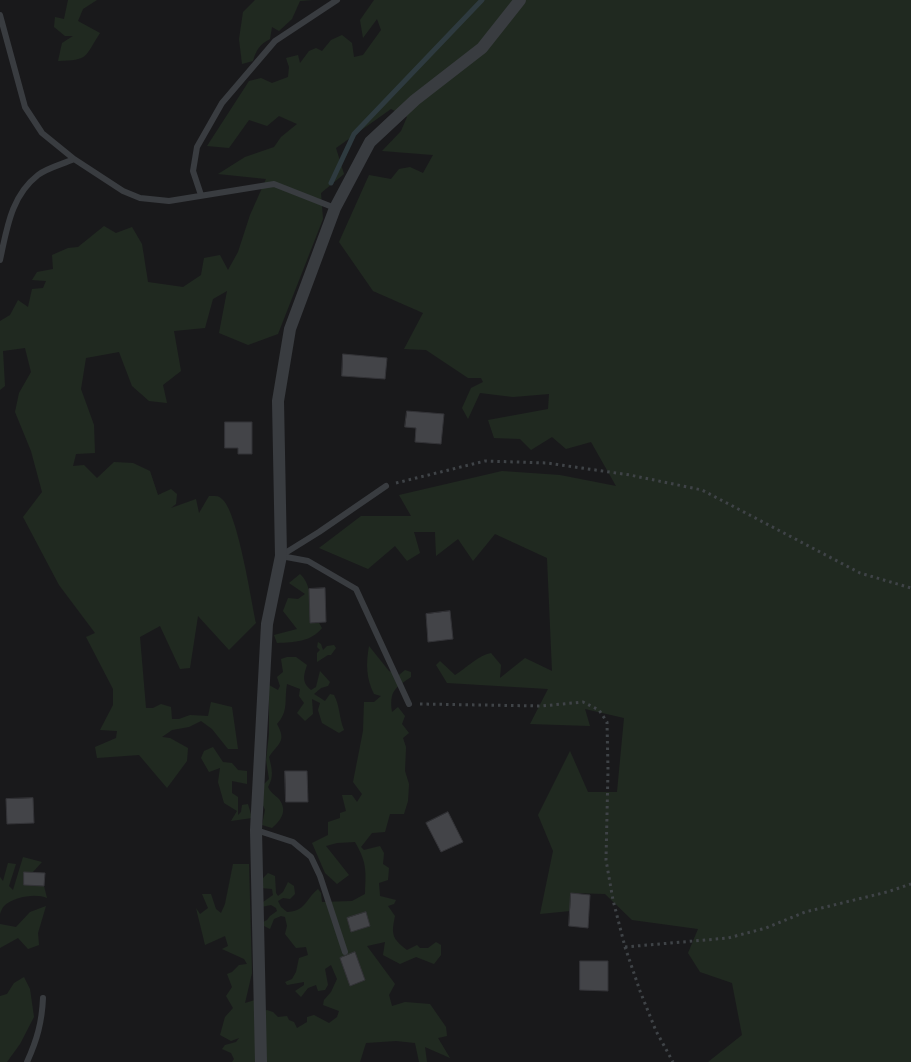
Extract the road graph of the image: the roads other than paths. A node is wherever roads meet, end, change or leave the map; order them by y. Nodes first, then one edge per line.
1 (337, 0) edge
2 (520, 0) edge
3 (0, 15) edge
4 (74, 159) junction
5 (201, 195) junction
6 (336, 208) junction
7 (0, 260) edge
8 (386, 486) road end
9 (281, 556) junction
10 (409, 704) road end
11 (256, 830) junction
12 (345, 952) dead end
13 (43, 998) dead end
14 (28, 1062) edge
15 (261, 1062) edge

1 - 5 lane
2 - 6 street
3 - 4 lane
4 - 5 lane
4 - 7 lane
5 - 6 lane
6 - 9 street
8 - 9 lane
9 - 10 lane
9 - 11 street
11 - 12 lane
11 - 15 street
13 - 14 lane

